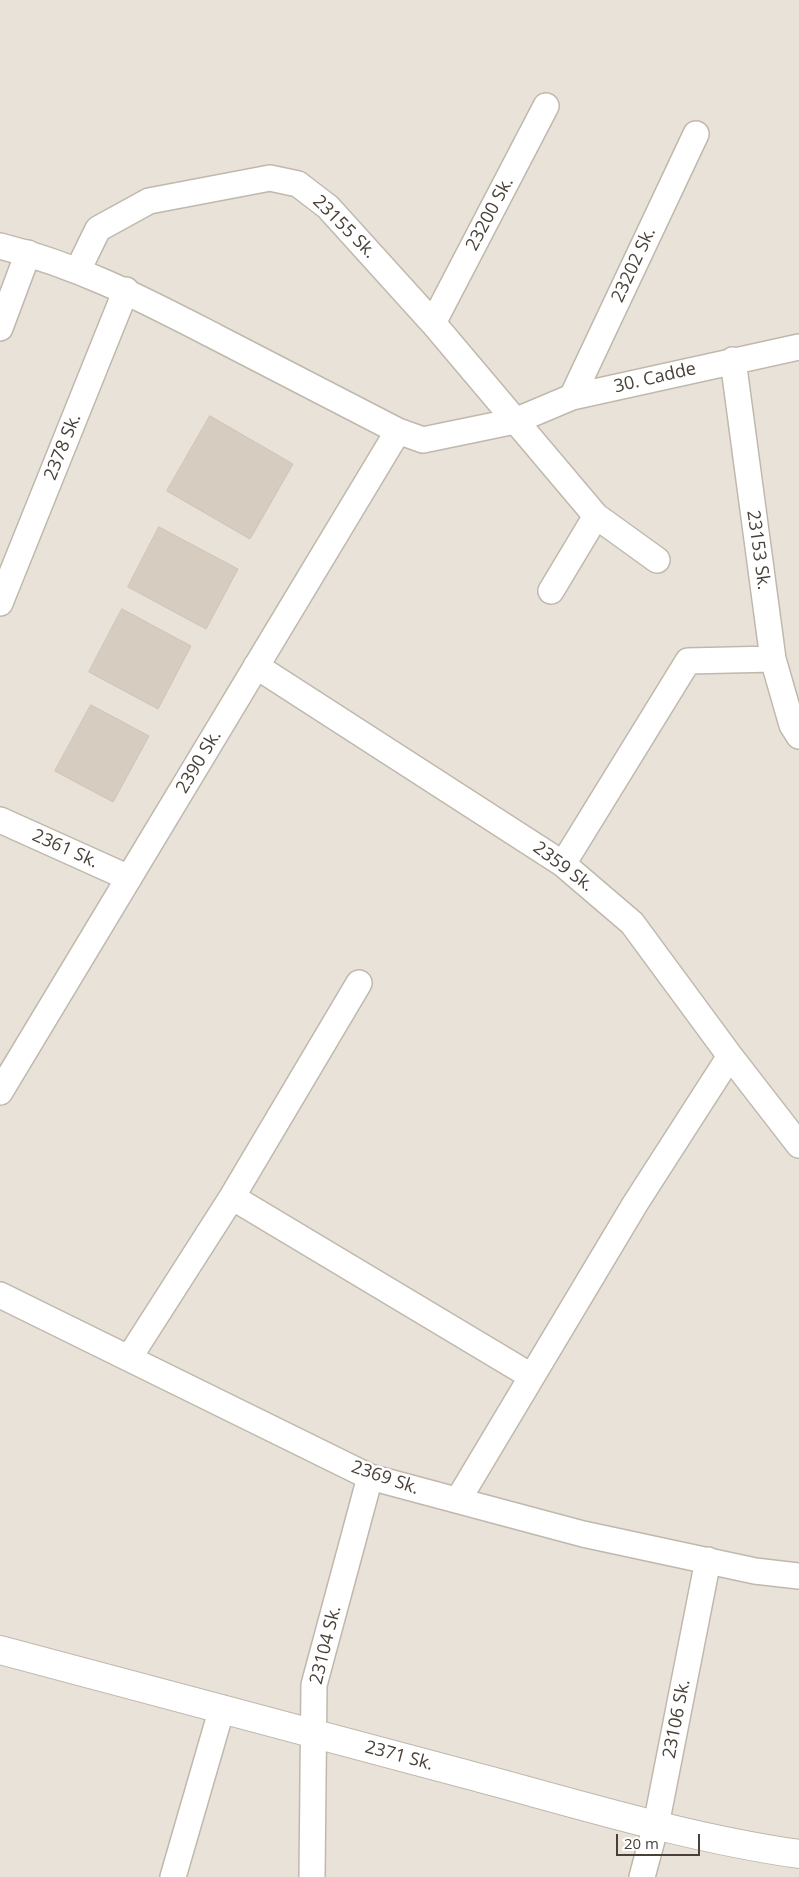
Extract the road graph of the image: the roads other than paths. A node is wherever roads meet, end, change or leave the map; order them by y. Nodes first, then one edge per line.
1 (546, 106) dead end
2 (696, 134) dead end
3 (0, 246) edge
4 (28, 253) junction
5 (78, 270) junction
6 (126, 290) junction
7 (433, 323) junction
8 (0, 328) edge
9 (799, 347) edge
10 (733, 360) junction
11 (572, 397) junction
12 (514, 421) junction
13 (398, 431) junction
14 (596, 516) junction
15 (657, 560) dead end
16 (551, 591) dead end
17 (0, 603) edge
18 (773, 659) junction
19 (256, 666) junction
20 (799, 736) edge
21 (0, 820) edge
22 (563, 864) junction
23 (129, 878) junction
24 (359, 983) dead end
25 (730, 1056) junction
26 (0, 1092) edge
27 (799, 1145) edge
28 (232, 1197) junction
29 (0, 1295) edge
30 (129, 1358) junction
31 (531, 1376) junction
32 (370, 1477) junction
33 (458, 1500) junction
34 (708, 1560) junction
35 (799, 1576) edge
36 (0, 1650) edge
37 (222, 1708) junction
38 (314, 1733) junction
39 (656, 1825) junction
40 (799, 1854) edge
41 (173, 1877) edge
42 (312, 1877) edge
43 (642, 1877) edge

1 - 7 street, 23200 Sk.
2 - 11 street, 23202 Sk.
3 - 4 street
4 - 5 street
4 - 8 street
5 - 6 street
5 - 7 street, 23155 Sk.
6 - 13 street
6 - 17 street, 2378 Sk.
7 - 12 street, 23155 Sk.
9 - 10 street, 30. Cadde
10 - 11 street, 30. Cadde
10 - 18 street, 23153 Sk.
11 - 12 street, 30. Cadde
12 - 13 street
12 - 14 street
13 - 19 street, 2390 Sk.
14 - 15 street
14 - 16 street
18 - 20 street, 23153 Sk.
18 - 22 street
19 - 22 street, 2359 Sk.
19 - 23 street, 2390 Sk.
21 - 23 street, 2361 Sk.
22 - 25 street, 2359 Sk.
23 - 26 street, 2390 Sk.
24 - 28 street
25 - 27 street, 2359 Sk.
25 - 31 street
28 - 30 street
28 - 31 street
29 - 30 street, 2369 Sk.
30 - 32 street, 2369 Sk.
31 - 33 street
32 - 33 street, 2369 Sk.
32 - 38 street, 23104 Sk.
33 - 34 street, 2369 Sk.
34 - 35 street, 2369 Sk.
34 - 39 street, 23106 Sk.
36 - 37 street, 2371 Sk.
37 - 38 street, 2371 Sk.
37 - 41 street
38 - 39 street, 2371 Sk.
38 - 42 street, 23104 Sk.
39 - 40 street, 2371 Sk.
39 - 43 street, 23106 Sk.

